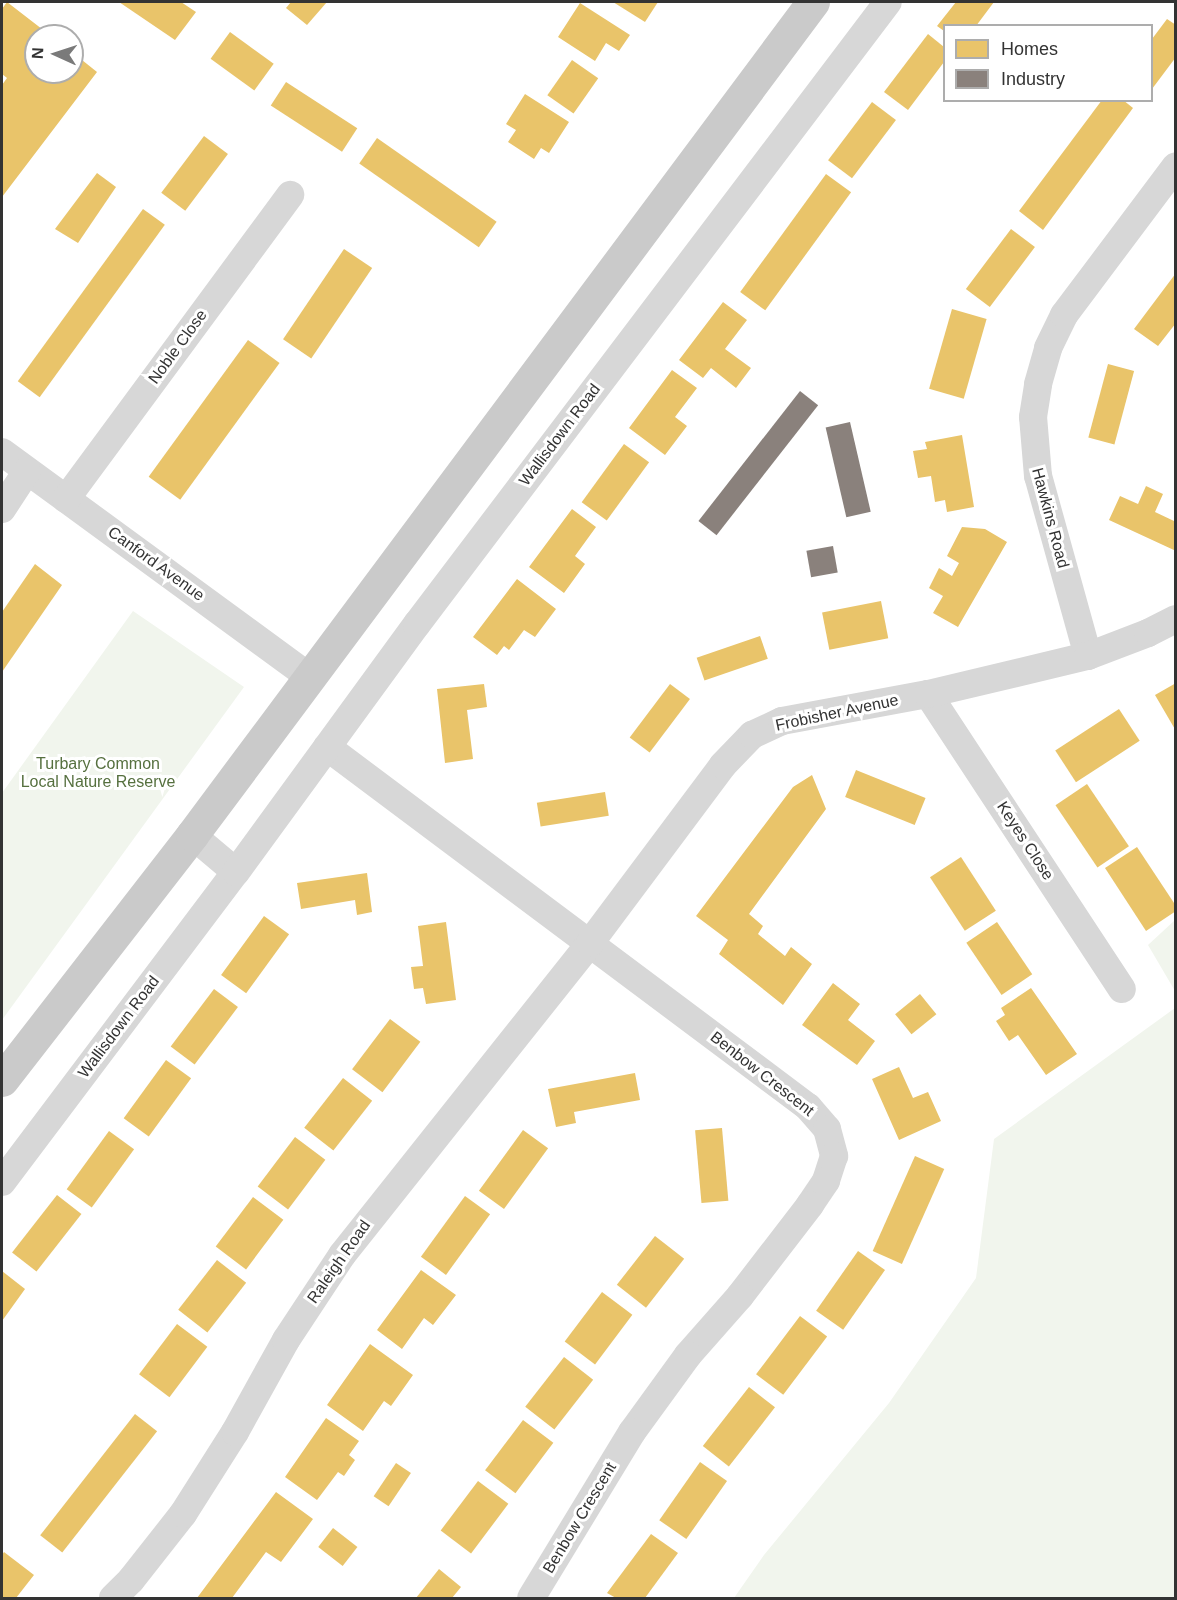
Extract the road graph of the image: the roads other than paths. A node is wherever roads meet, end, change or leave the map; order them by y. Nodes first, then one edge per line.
1 (813, 2) edge
2 (888, 2) edge
3 (1176, 166) edge
4 (290, 195) dead end
5 (2, 452) edge
6 (27, 471) junction
7 (66, 499) junction
8 (2, 509) edge
9 (1176, 619) edge
10 (1088, 656) junction
11 (309, 677) junction
12 (928, 694) junction
13 (327, 747) junction
14 (192, 835) junction
15 (236, 872) junction
16 (590, 943) junction
17 (1122, 989) dead end
18 (2, 1080) edge
19 (2, 1182) edge
20 (113, 1599) edge
21 (531, 1599) edge

1 - 11 main road
2 - 13 street, Wallisdown Road
3 - 10 street, Hawkins Road
4 - 7 street, Noble Close
5 - 6 street, Canford Avenue
6 - 7 street, Canford Avenue
6 - 8 street
7 - 11 street, Canford Avenue
9 - 10 street, Frobisher Avenue
10 - 12 street, Frobisher Avenue
11 - 14 main road
12 - 16 street, Frobisher Avenue
12 - 17 street, Keyes Close
13 - 15 street, Wallisdown Road
13 - 16 street, Benbow Crescent
14 - 15 street
14 - 18 main road
15 - 19 street, Wallisdown Road
16 - 20 street, Raleigh Road
16 - 21 street, Benbow Crescent

